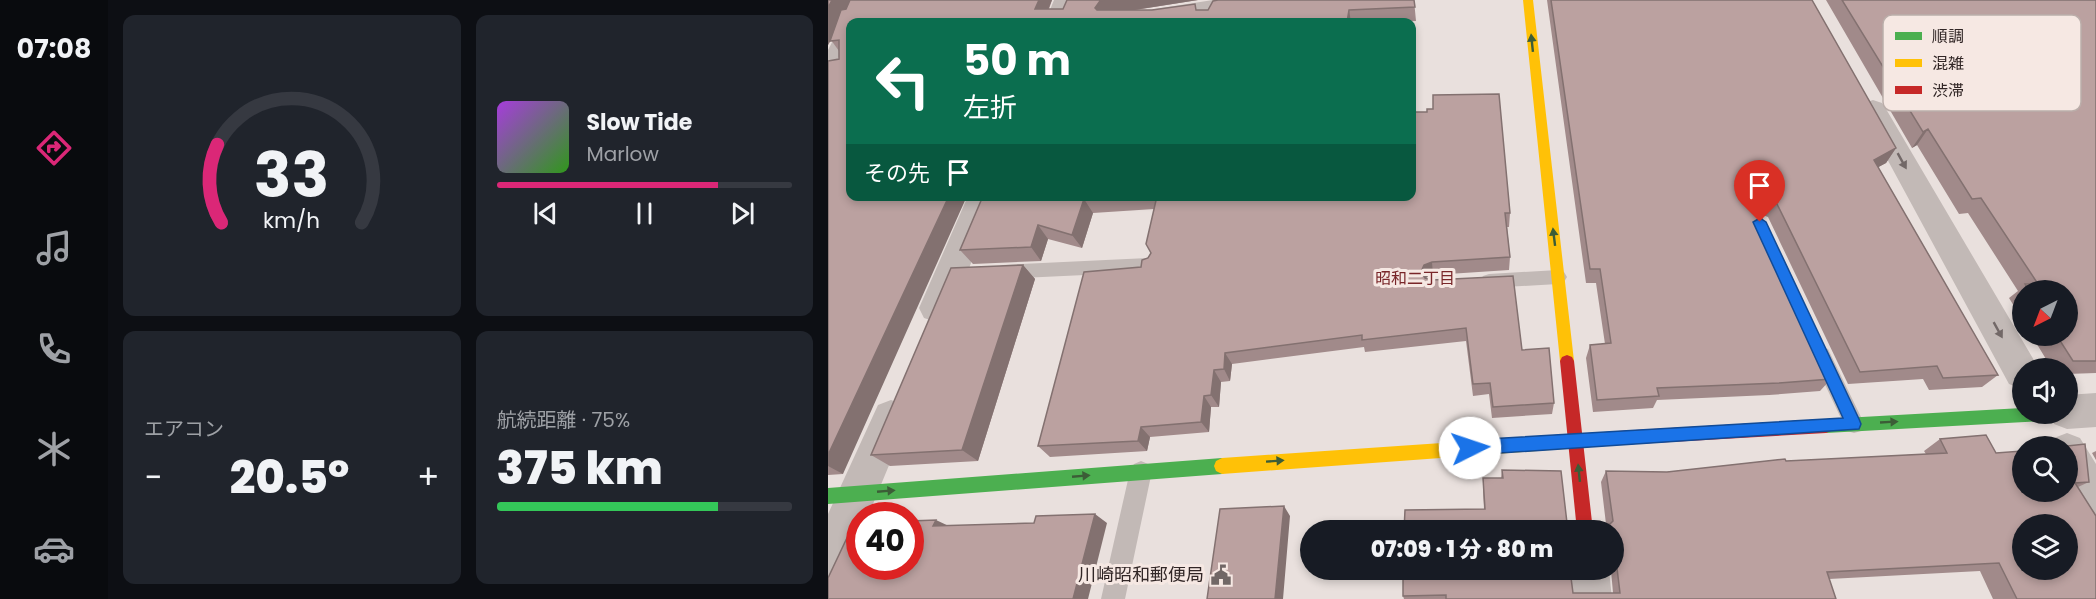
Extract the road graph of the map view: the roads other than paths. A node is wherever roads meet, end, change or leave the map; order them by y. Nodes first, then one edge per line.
1 (860, 0) edge
2 (1066, 0) edge
3 (1258, 0) edge
4 (1527, 0) edge
5 (1209, 15) edge
6 (851, 18) edge
7 (1059, 18) edge
8 (1169, 18) edge
9 (846, 28) edge
10 (828, 63) edge
11 (846, 65) edge
12 (828, 68) edge
13 (1858, 83) edge
14 (982, 201) edge
15 (1148, 265) edge
16 (970, 274) junction
17 (1558, 277) junction
18 (1467, 282) edge
19 (923, 339) edge
20 (1814, 339) edge
21 (2014, 358) edge
22 (901, 392) edge
23 (2096, 410) edge
24 (2078, 411) edge
25 (2012, 416) edge
26 (1854, 424) junction
27 (1575, 440) junction
28 (2078, 469) edge
29 (1141, 471) junction
30 (843, 495) edge
31 (2096, 500) edge
32 (1583, 520) edge
33 (828, 561) edge
34 (1589, 580) edge
35 (1113, 599) edge
36 (1592, 599) edge

1 - 6 lane
2 - 7 street
3 - 5 street
17 -> 4 street
5 - 8 street
9 - 10 lane
11 - 12 street
13 -> 21 street
14 - 16 street
15 - 16 lane
16 - 19 street
17 - 18 lane
17 - 27 street
20 - 26 lane
22 - 30 street
23 - 24 street
26 -> 25 street
26 - 27 street
29 -> 27 street
32 -> 27 street
28 - 31 street
30 -> 29 street
29 - 35 lane
30 - 33 street
34 - 36 street

